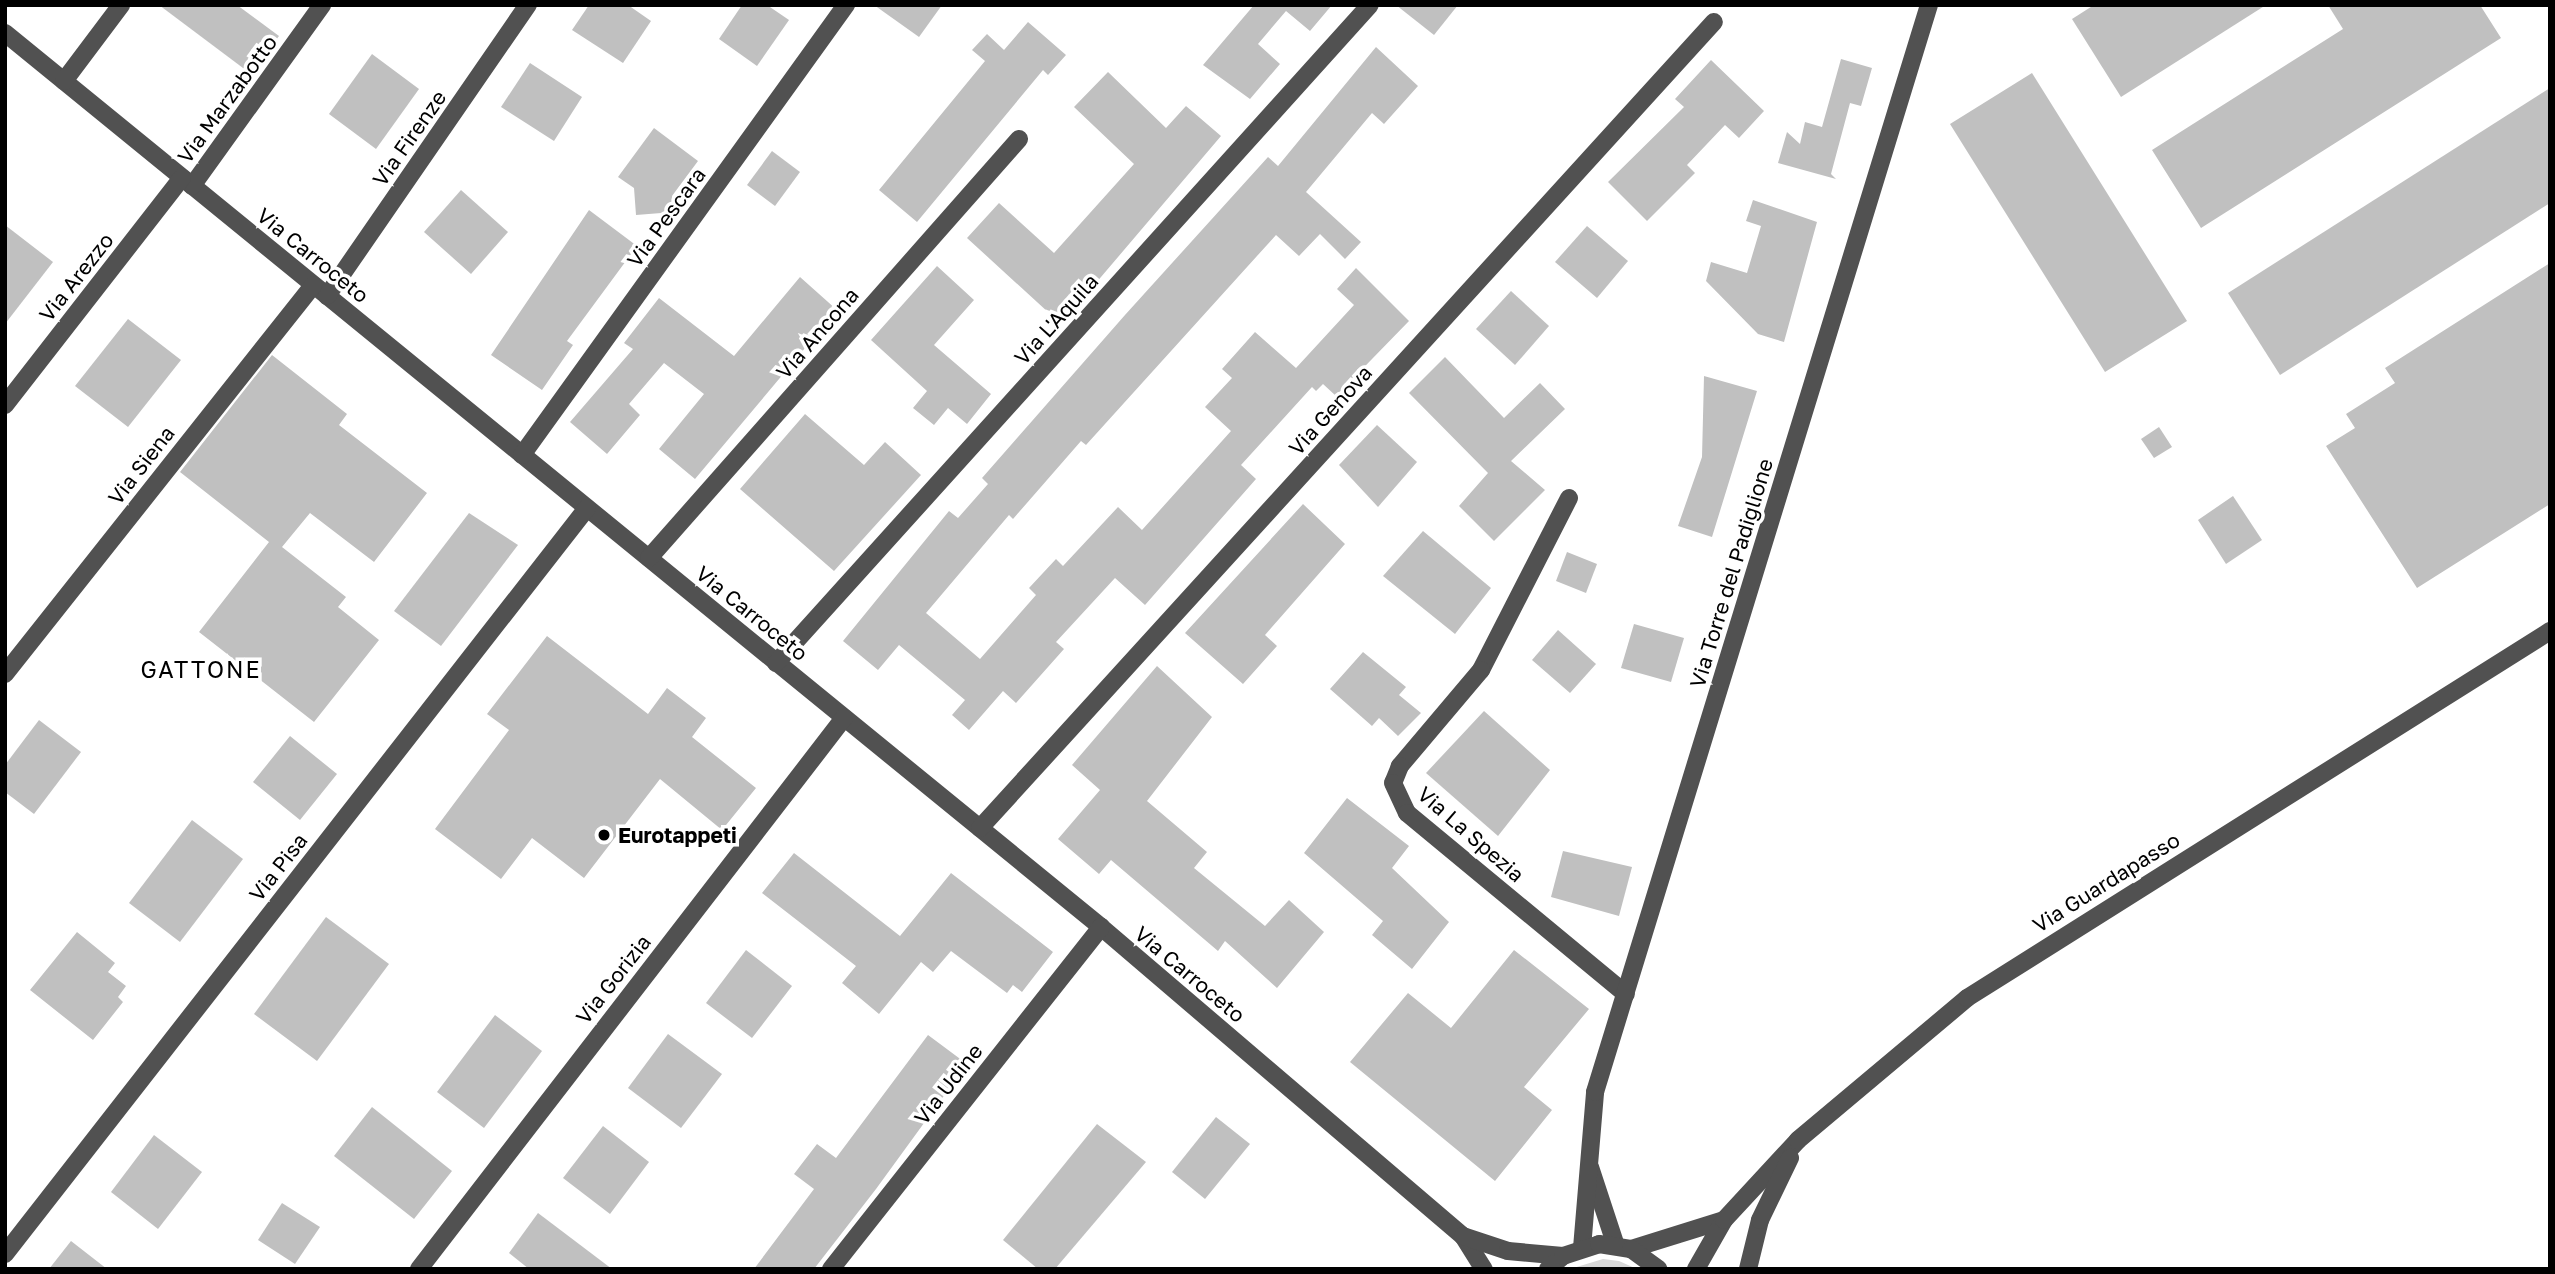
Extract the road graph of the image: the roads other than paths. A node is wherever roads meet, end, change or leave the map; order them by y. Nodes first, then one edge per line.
1 (121, 5) edge
2 (322, 5) edge
3 (528, 5) edge
4 (846, 5) edge
5 (1370, 5) edge
6 (1929, 5) edge
7 (1714, 22) dead end
8 (5, 33) edge
9 (64, 81) junction
10 (1018, 139) dead end
11 (187, 182) junction
12 (320, 290) junction
13 (5, 405) edge
14 (522, 456) junction
15 (1569, 498) dead end
16 (587, 508) junction
17 (649, 558) junction
18 (2550, 631) edge
19 (776, 663) junction
20 (5, 674) edge
21 (844, 718) junction
22 (980, 828) junction
23 (1101, 927) junction
24 (1626, 994) junction
25 (1798, 1140) junction
26 (1586, 1157) junction
27 (1724, 1220) junction
28 (1463, 1236) junction
29 (1623, 1247) junction
30 (1582, 1248) junction
31 (5, 1254) edge
32 (1563, 1255) junction
33 (419, 1269) edge
34 (831, 1269) edge
35 (1484, 1269) edge
36 (1548, 1269) edge
37 (1658, 1269) edge
38 (1696, 1269) edge
39 (1748, 1269) edge

1 - 9 street
2 - 11 street, Via Marzabotto
3 - 12 street, Via Firenze
4 - 14 street, Via Pescara
5 - 19 street, Via L'Aquila
6 - 24 street, Via Torre del Padiglione
7 - 22 street, Via Genova
8 - 9 street, Via Carroceto
9 - 11 street, Via Carroceto
10 - 17 street, Via Ancona
11 - 12 street, Via Carroceto
11 - 13 street, Via Arezzo
12 - 14 street, Via Carroceto
12 - 20 street, Via Siena
14 - 16 street, Via Carroceto
15 - 24 street, Via La Spezia
16 - 17 street, Via Carroceto
16 - 31 street, Via Pisa
17 - 19 street, Via Carroceto
18 - 25 street, Via Guardapasso
19 - 21 street, Via Carroceto
21 - 22 street, Via Carroceto
21 - 33 street, Via Gorizia
22 - 23 street, Via Carroceto
23 - 28 street, Via Carroceto
23 - 34 street, Via Udine
24 - 26 street, Via Torre del Padiglione
25 - 27 street, Via Guardapasso
25 - 39 street
26 - 29 street, Via Torre del Padiglione
26 - 30 street, Via Torre del Padiglione
27 - 29 street
27 - 38 street, Via Guardapasso
28 - 32 street, Via Carroceto
28 - 35 street, Via Carroceto
29 - 30 street
29 - 37 street
30 - 32 street
32 - 36 street

